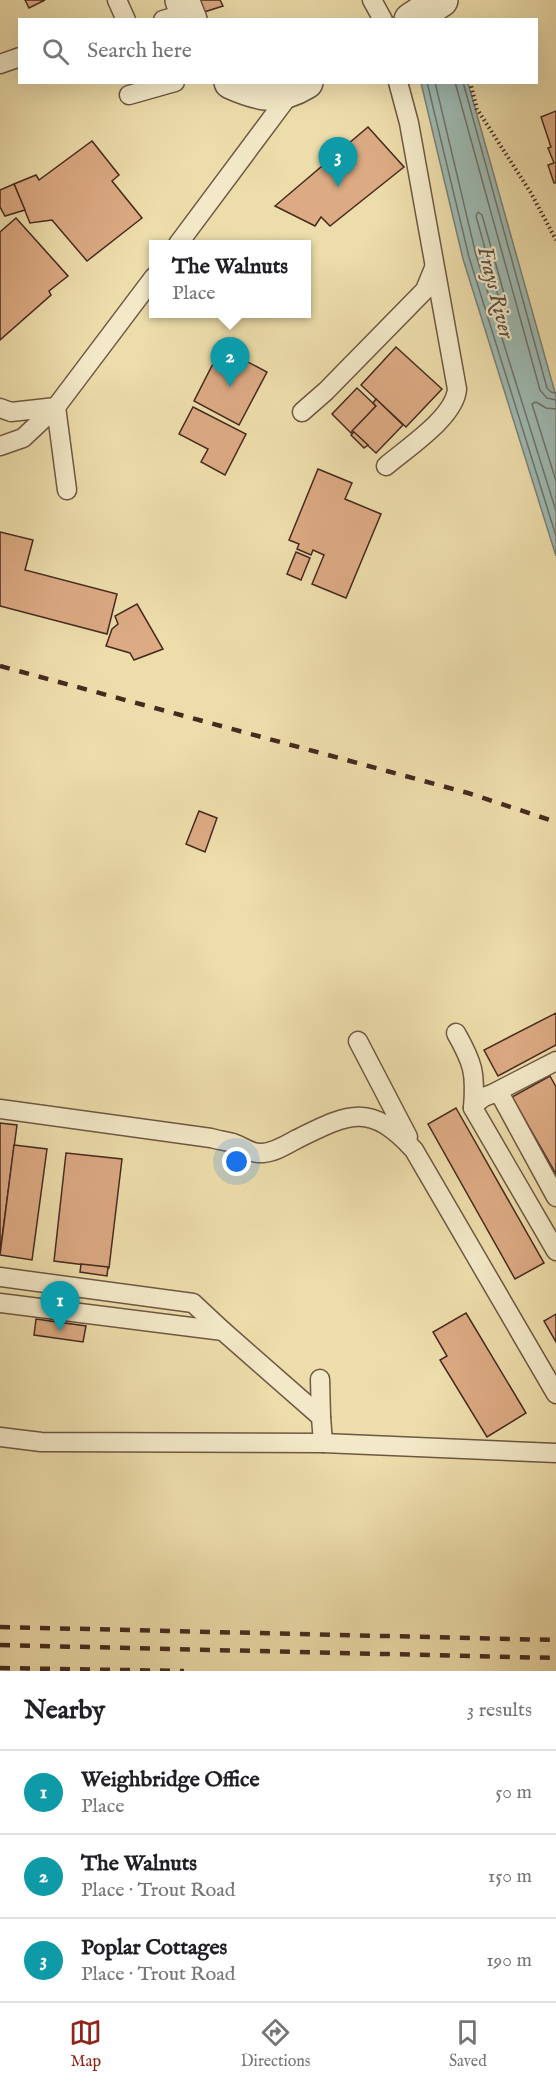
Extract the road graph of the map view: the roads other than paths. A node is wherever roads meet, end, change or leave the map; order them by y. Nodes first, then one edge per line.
1 (117, 0) edge
2 (372, 0) edge
3 (441, 0) edge
4 (125, 18) edge
5 (382, 18) edge
6 (414, 18) edge
7 (18, 58) edge
8 (0, 64) edge
9 (168, 84) edge
10 (236, 84) edge
11 (399, 84) edge
12 (299, 87) edge
13 (129, 94) dead end
14 (181, 240) edge
15 (434, 268) junction
16 (149, 282) edge
17 (56, 407) junction
18 (0, 408) edge
19 (302, 412) dead end
20 (0, 446) edge
21 (386, 466) dead end
22 (67, 490) dead end
23 (456, 1033) dead end
24 (358, 1041) dead end
25 (556, 1060) edge
26 (492, 1094) junction
27 (473, 1108) junction
28 (0, 1109) edge
29 (414, 1150) junction
30 (556, 1197) edge
31 (556, 1251) edge
32 (0, 1277) edge
33 (0, 1303) edge
34 (223, 1331) junction
35 (320, 1379) dead end
36 (556, 1394) edge
37 (321, 1417) junction
38 (0, 1437) edge
39 (322, 1443) junction
40 (556, 1454) edge

1 - 4 lane
2 - 5 lane
3 - 6 street
7 - 8 lane
9 - 13 lane
10 - 12 street
11 - 15 lane
12 - 14 lane
15 - 19 lane
15 - 21 lane
16 - 17 lane
17 - 18 lane
17 - 20 lane
17 - 22 lane
23 - 27 lane
24 - 29 lane
25 - 26 lane
26 - 27 lane
26 - 30 lane
27 - 31 lane
28 - 29 lane
29 - 36 lane
32 - 34 lane
33 - 34 lane
34 - 37 lane
35 - 37 lane
37 - 39 lane
38 - 39 lane
39 - 40 lane

